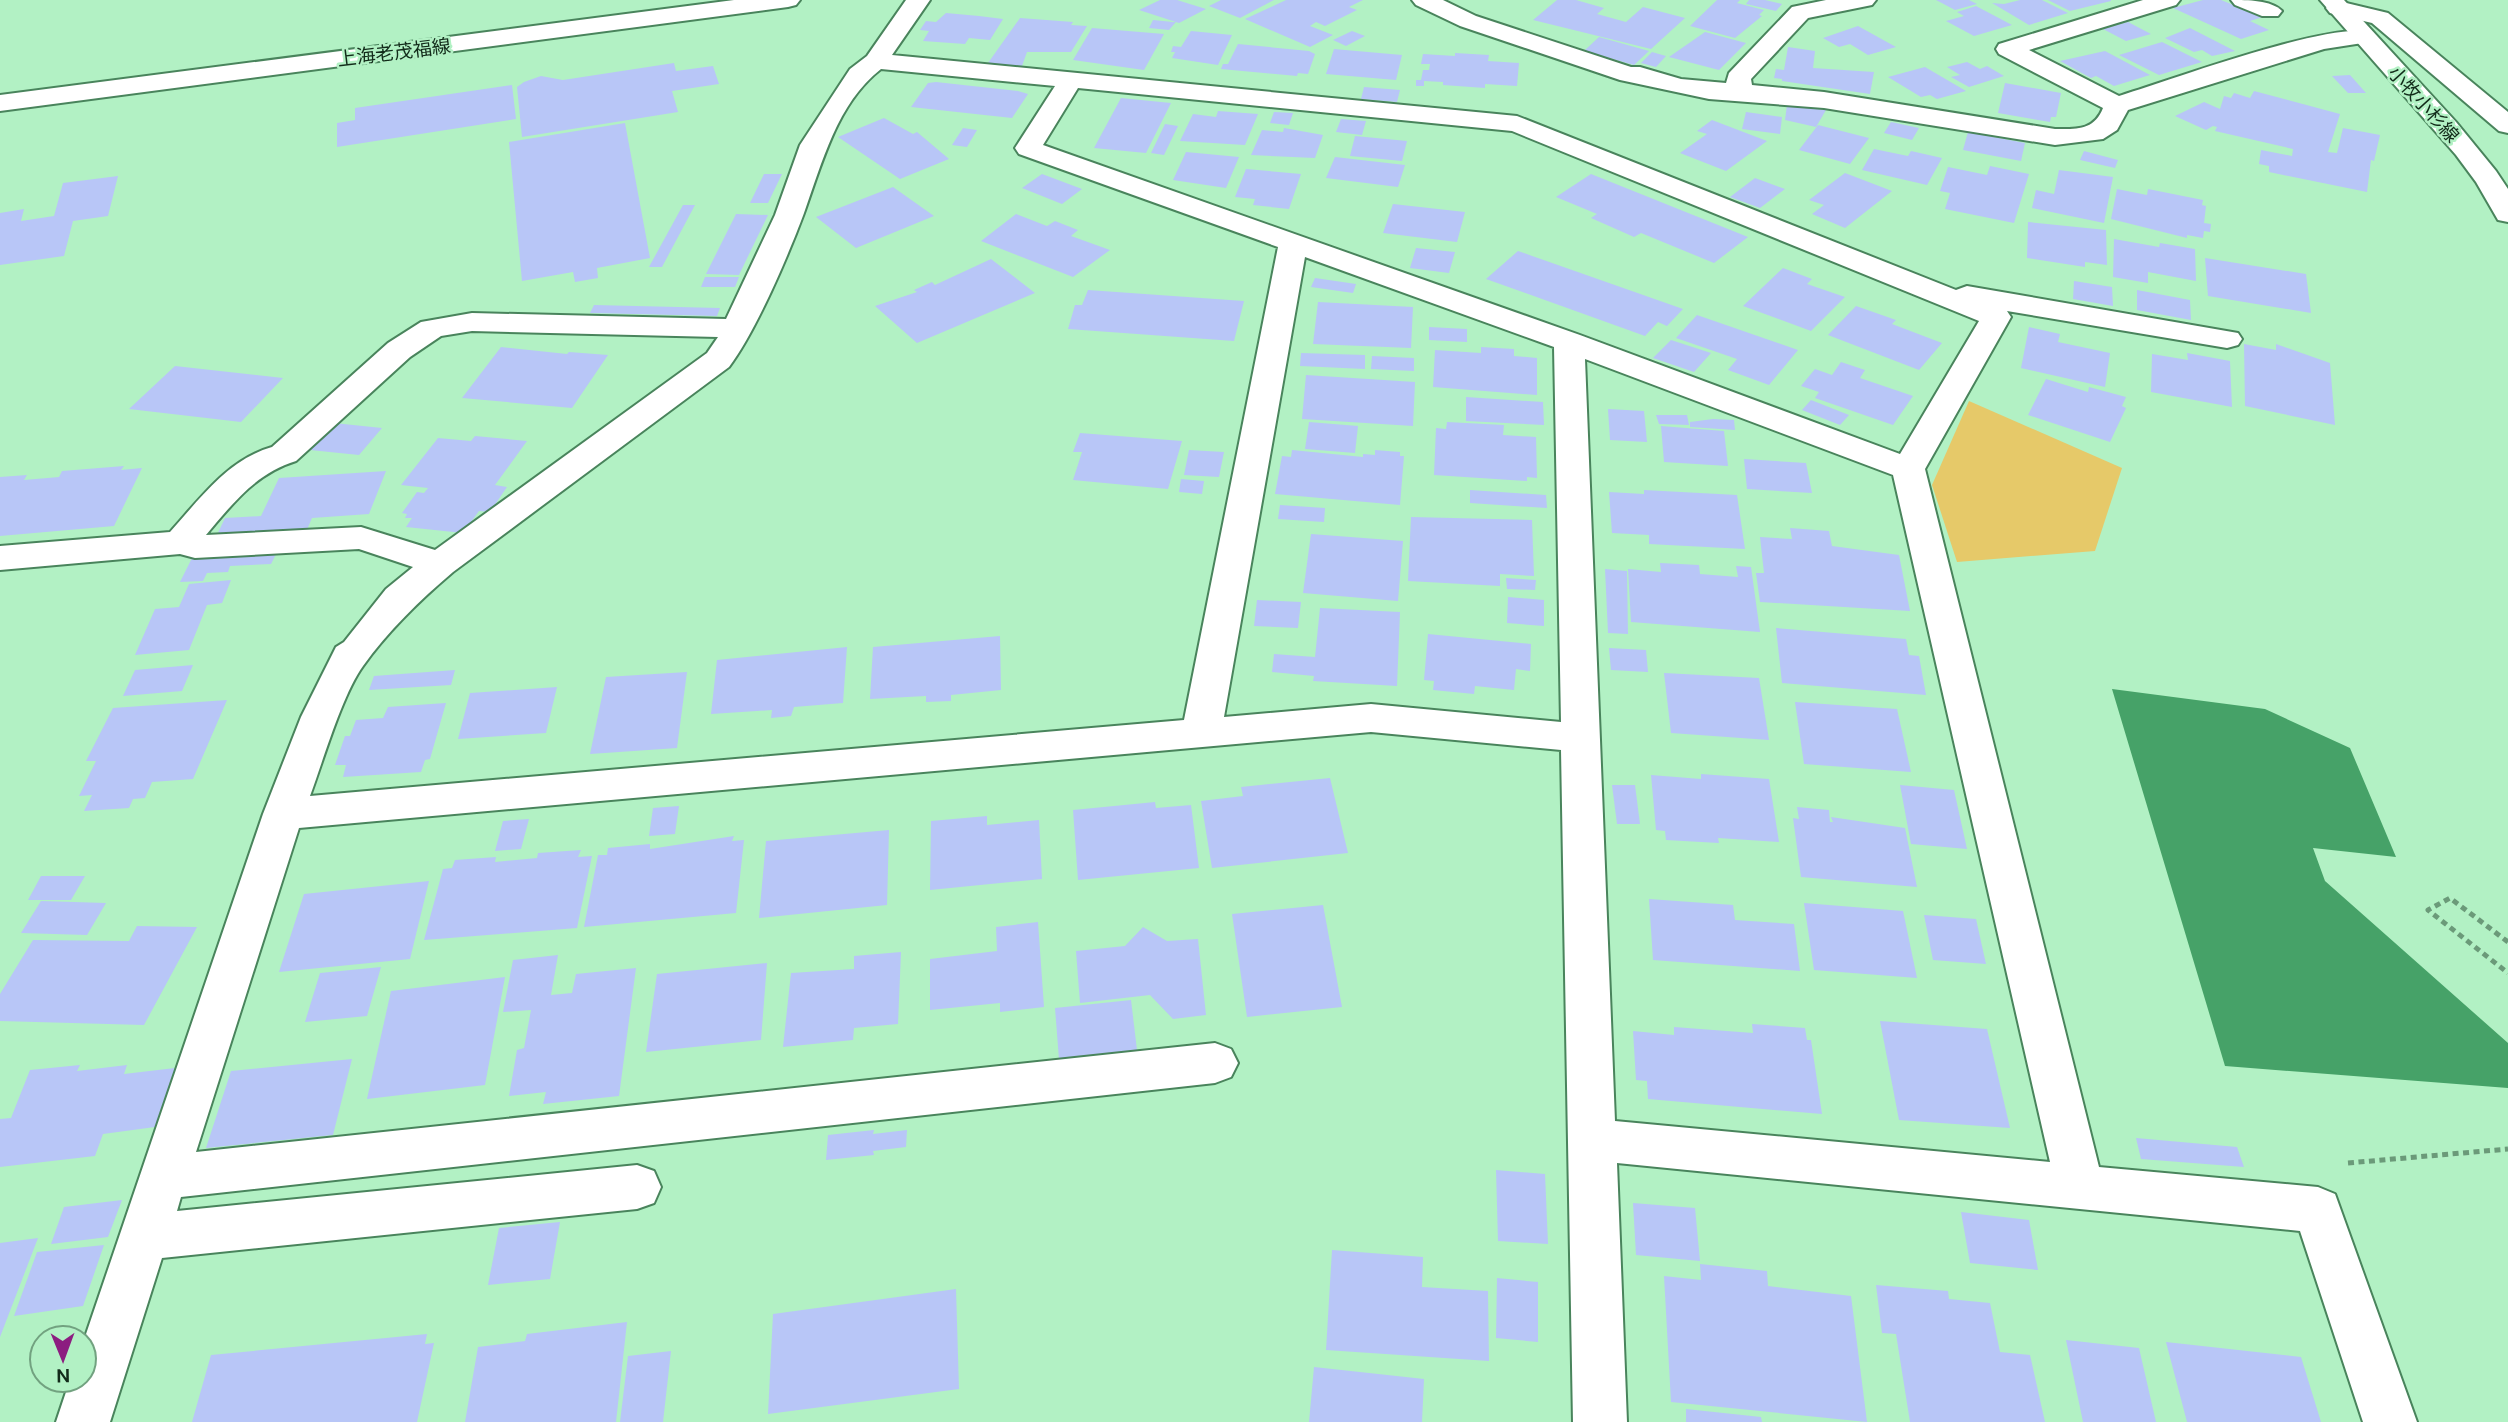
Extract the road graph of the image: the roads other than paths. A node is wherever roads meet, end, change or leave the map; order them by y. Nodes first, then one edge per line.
1 (788, 0) edge
2 (918, 0) edge
3 (1424, 0) edge
4 (1864, 0) edge
5 (2168, 0) edge
6 (2242, 0) edge
7 (2335, 4) edge
8 (2270, 11) dead end
9 (2360, 37) junction
10 (876, 61) junction
11 (1071, 80) junction
12 (1740, 91) junction
13 (0, 103) edge
14 (2117, 105) junction
15 (2508, 125) edge
16 (2508, 214) edge
17 (1293, 244) junction
18 (1926, 288) junction
19 (736, 328) junction
20 (2227, 339) dead end
21 (1569, 342) junction
22 (1908, 469) junction
23 (180, 543) junction
24 (1, 559) edge
25 (440, 564) junction
26 (1201, 734) junction
27 (1580, 738) junction
28 (283, 814) junction
29 (1215, 1063) dead end
30 (1594, 1140) junction
31 (165, 1177) junction
32 (638, 1187) dead end
33 (2080, 1187) junction
34 (144, 1237) junction
35 (83, 1422) edge
36 (1600, 1422) edge
37 (2390, 1422) edge

1 - 13 street, 上海老茂福線
2 - 10 street
3 - 12 street
4 - 12 street
5 - 14 street
6 - 8 street
7 - 9 street, 小牧小杉線
7 - 15 street
9 - 14 street
9 - 16 street, 小牧小杉線
10 - 11 street
10 - 19 street
11 - 17 street
11 - 18 street
12 - 14 street
17 - 21 street
17 - 26 street
18 - 20 street
18 - 22 street
19 - 23 street
19 - 25 street
21 - 22 street
21 - 27 street
22 - 33 street
23 - 24 street
23 - 25 street
25 - 28 street
26 - 27 street
26 - 28 street
27 - 30 street
28 - 31 street
29 - 31 street
30 - 33 street
30 - 36 street
31 - 34 street
32 - 34 street
33 - 37 street
34 - 35 street

